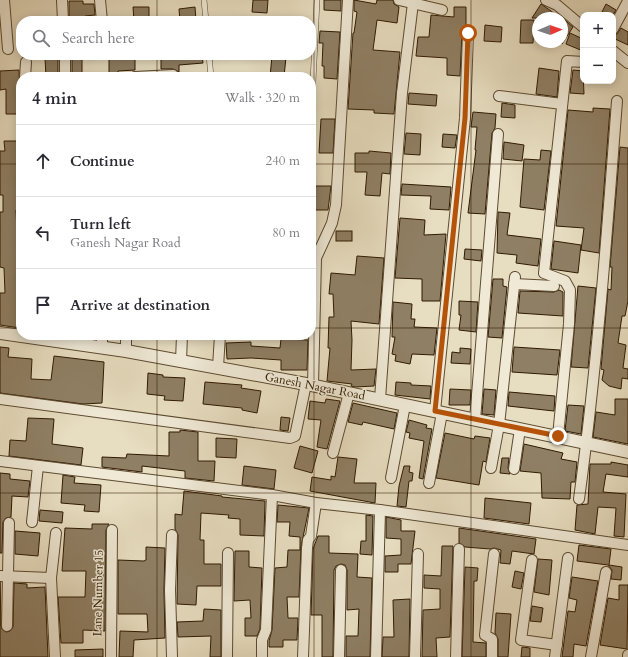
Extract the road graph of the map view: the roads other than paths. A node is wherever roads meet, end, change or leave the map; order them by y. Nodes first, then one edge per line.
1 (4, 0) edge
2 (62, 0) edge
3 (100, 0) edge
4 (204, 0) edge
5 (317, 0) edge
6 (348, 0) edge
7 (399, 0) edge
8 (546, 0) edge
9 (628, 1) edge
10 (412, 3) junction
11 (558, 3) edge
12 (442, 10) dead end
13 (63, 16) edge
14 (102, 16) edge
15 (206, 16) edge
16 (316, 16) edge
17 (616, 23) edge
18 (580, 24) edge
19 (468, 33) dead end
20 (8, 49) dead end
21 (616, 53) edge
22 (65, 60) edge
23 (209, 60) edge
24 (313, 60) edge
25 (26, 62) dead end
26 (580, 62) edge
27 (628, 63) edge
28 (26, 72) edge
29 (64, 72) edge
30 (210, 72) edge
31 (312, 72) edge
32 (499, 96) dead end
33 (617, 101) dead end
34 (562, 104) junction
35 (498, 134) dead end
36 (316, 254) edge
37 (554, 286) dead end
38 (0, 333) edge
39 (16, 335) edge
40 (68, 340) edge
41 (102, 340) edge
42 (126, 340) edge
43 (182, 340) edge
44 (220, 340) edge
45 (311, 340) edge
46 (102, 348) junction
47 (126, 351) junction
48 (181, 361) junction
49 (218, 368) junction
50 (310, 385) junction
51 (349, 393) junction
52 (0, 399) edge
53 (380, 399) junction
54 (405, 405) junction
55 (438, 412) junction
56 (476, 420) junction
57 (499, 425) junction
58 (520, 429) junction
59 (558, 436) junction
60 (586, 444) junction
61 (628, 452) edge
62 (333, 453) dead end
63 (0, 461) edge
64 (38, 466) junction
65 (491, 468) dead end
66 (514, 469) dead end
67 (391, 478) dead end
68 (429, 483) dead end
69 (272, 495) junction
70 (579, 499) dead end
71 (316, 503) junction
72 (380, 510) junction
73 (32, 522) dead end
74 (9, 523) dead end
75 (112, 530) dead end
76 (56, 533) dead end
77 (172, 535) dead end
78 (628, 545) edge
79 (459, 549) dead end
80 (228, 553) dead end
81 (418, 554) dead end
82 (494, 554) dead end
83 (568, 558) dead end
84 (532, 560) dead end
85 (341, 570) dead end
86 (606, 572) dead end
87 (4, 576) edge
88 (51, 578) junction
89 (7, 626) dead end
90 (557, 644) junction
91 (55, 657) edge
92 (111, 657) edge
93 (172, 657) edge
94 (227, 657) edge
95 (262, 657) edge
96 (303, 657) edge
97 (339, 657) edge
98 (376, 657) edge
99 (415, 657) edge
100 (456, 657) edge
101 (492, 657) edge
102 (555, 657) edge
103 (591, 657) edge

1 - 20 street
2 - 13 street
3 - 14 street
4 - 15 lane
5 - 16 lane
6 - 36 street
7 - 10 street
8 - 11 street
9 - 17 street
10 - 12 street
10 - 53 street
11 - 18 street
19 - 55 street
21 - 27 street
22 - 29 street
23 - 30 lane
24 - 31 lane
25 - 28 street
26 - 34 street
32 - 34 street
33 - 60 street
34 - 59 street
35 - 56 street
37 - 57 street
38 - 39 street, Ganesh Nagar Road
40 - 46 street, Ganesh Nagar Road
41 - 46 street
42 - 47 street
43 - 48 street
44 - 49 street
45 - 50 street
46 - 47 street, Ganesh Nagar Road
47 - 48 street, Ganesh Nagar Road
48 - 49 street, Ganesh Nagar Road
49 - 50 street, Ganesh Nagar Road
50 - 51 street, Ganesh Nagar Road
50 - 52 street
51 - 53 street, Ganesh Nagar Road
51 - 62 street
53 - 54 street, Ganesh Nagar Road
54 - 55 street, Ganesh Nagar Road
54 - 67 street
55 - 56 street, Ganesh Nagar Road
55 - 68 street
56 - 57 street, Ganesh Nagar Road
57 - 58 street, Ganesh Nagar Road
57 - 65 street
58 - 59 street, Ganesh Nagar Road
58 - 66 street
59 - 60 street, Ganesh Nagar Road
60 - 61 street, Ganesh Nagar Road
60 - 70 street
63 - 64 street
64 - 69 street
64 - 73 street
69 - 71 street
69 - 95 street
71 - 72 street
71 - 96 street
72 - 78 street
72 - 98 street
74 - 87 street
75 - 92 street, Lane Number 15
76 - 88 street
77 - 93 street
79 - 100 street
80 - 94 street
81 - 99 street
82 - 101 street
83 - 90 street
84 - 90 street
85 - 97 street
86 - 103 street
87 - 88 street
87 - 89 street
88 - 91 street
90 - 102 street

